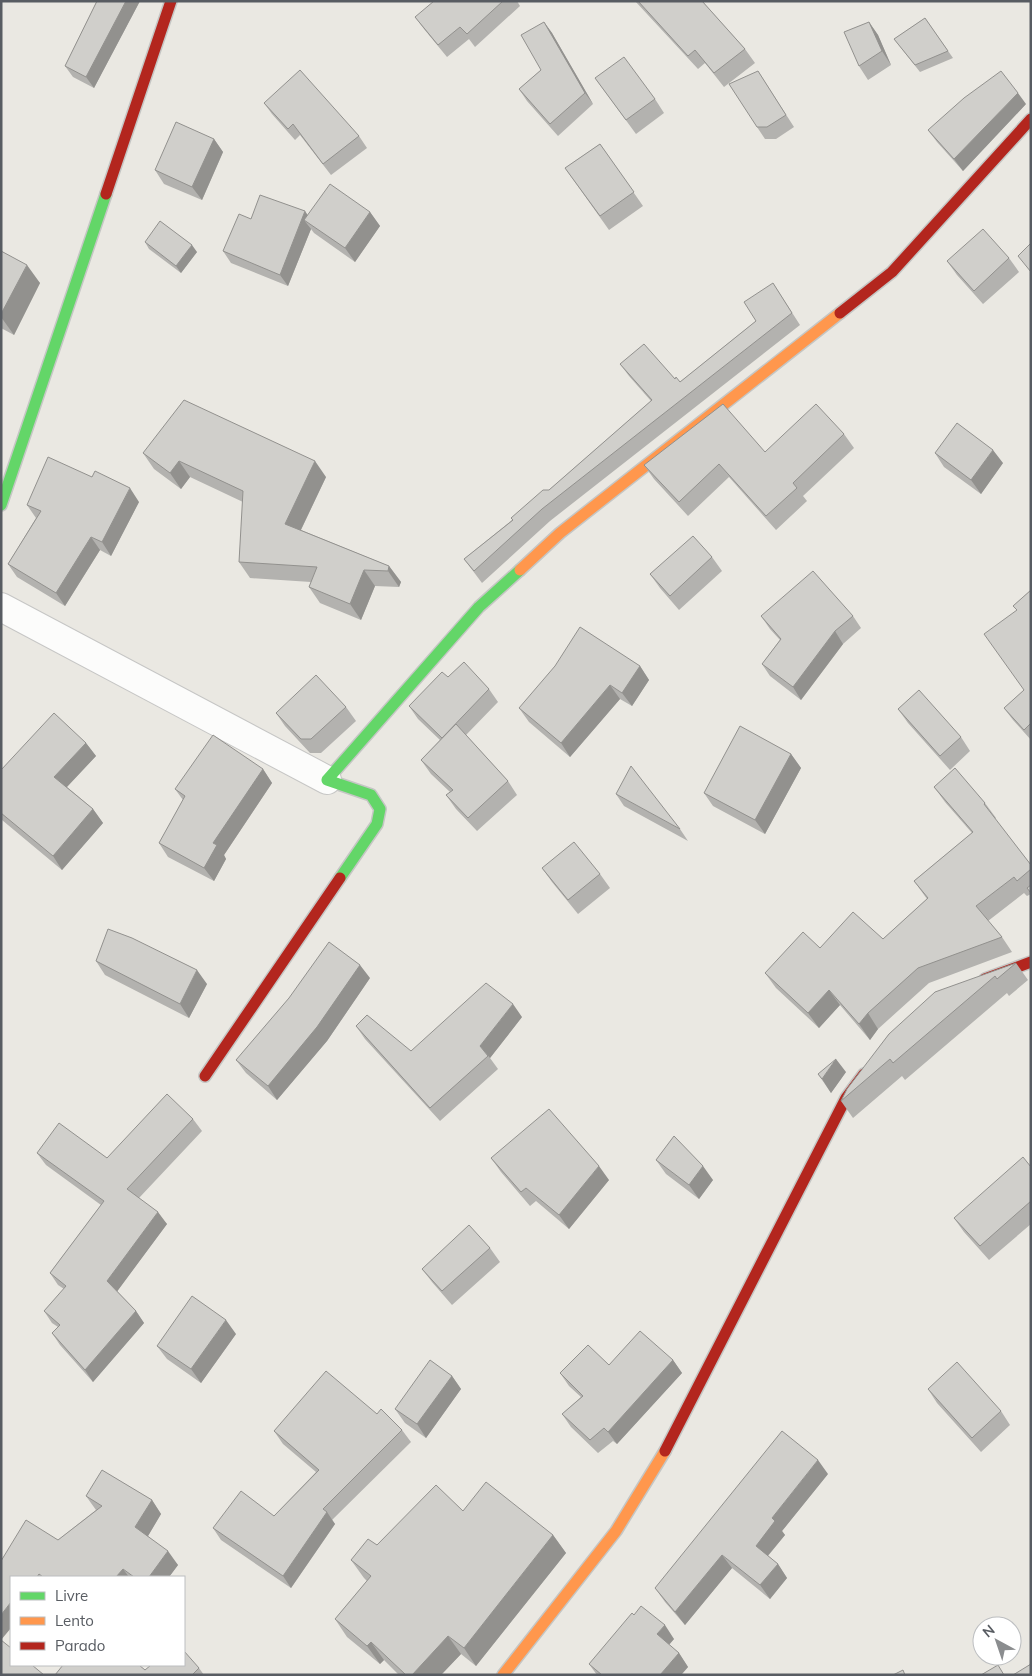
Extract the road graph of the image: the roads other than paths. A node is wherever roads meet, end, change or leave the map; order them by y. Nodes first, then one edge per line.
1 (171, 1) edge
2 (1031, 119) edge
3 (1, 506) edge
4 (1, 607) edge
5 (327, 780) junction
6 (1031, 962) edge
7 (976, 982) edge
8 (873, 1062) edge
9 (205, 1076) dead end
10 (503, 1675) edge

1 - 3 street
2 - 5 street
4 - 5 street
5 - 9 street
6 - 7 street
8 - 10 street

